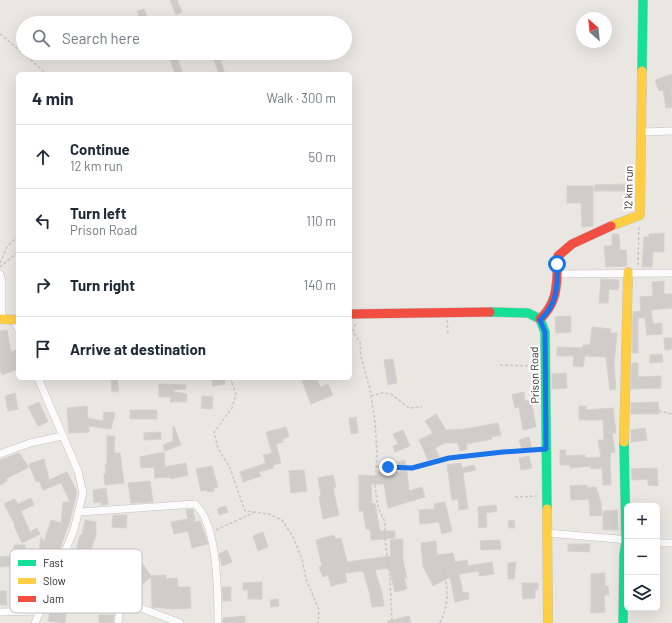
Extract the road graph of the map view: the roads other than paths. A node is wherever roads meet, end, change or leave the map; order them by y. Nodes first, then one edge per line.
1 (643, 0) edge
2 (641, 132) junction
3 (672, 132) edge
4 (628, 272) junction
5 (672, 273) edge
6 (0, 274) edge
7 (558, 274) junction
8 (354, 313) edge
9 (1, 319) edge
10 (16, 320) edge
11 (540, 320) junction
12 (39, 380) edge
13 (62, 436) junction
14 (0, 454) edge
15 (80, 512) junction
16 (547, 533) junction
17 (626, 539) edge
18 (624, 540) edge
19 (660, 543) edge
20 (672, 543) edge
21 (66, 549) edge
22 (624, 556) edge
23 (142, 609) edge
24 (0, 612) edge
25 (10, 612) edge
26 (38, 613) edge
27 (119, 613) edge
28 (35, 623) edge
29 (118, 623) edge
30 (180, 623) edge
31 (218, 623) edge
32 (548, 623) edge
33 (623, 623) edge

1 - 2 street, 12 km run
2 - 3 street
2 - 7 street, 12 km run
4 - 5 street
4 - 7 street
4 - 17 street
6 - 9 street
7 - 11 street, 12 km run
8 - 11 street
9 - 10 street
11 - 16 street, Prison Road
12 - 13 street
13 - 14 street
13 - 15 street
15 - 21 street
15 - 31 street
16 - 18 street
16 - 32 street, Prison Road
19 - 20 street
22 - 33 street
23 - 30 street
24 - 25 street
26 - 28 street
27 - 29 street

